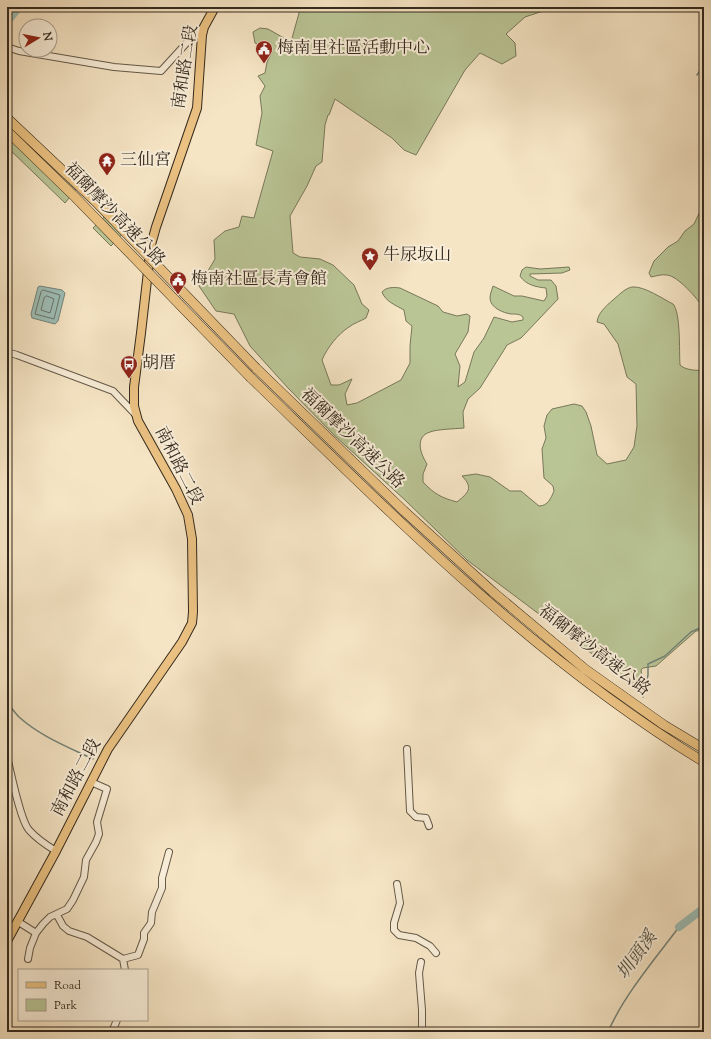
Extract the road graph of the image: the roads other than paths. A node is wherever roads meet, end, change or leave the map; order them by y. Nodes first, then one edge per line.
1 (215, 7) edge
2 (204, 27) junction
3 (7, 47) edge
4 (7, 118) edge
5 (7, 131) edge
6 (7, 354) edge
7 (135, 414) junction
8 (407, 749) dead end
9 (704, 749) edge
10 (7, 757) edge
11 (704, 762) edge
12 (91, 782) junction
13 (429, 826) dead end
14 (56, 851) junction
15 (169, 852) dead end
16 (397, 884) dead end
17 (57, 914) junction
18 (16, 924) junction
19 (36, 933) junction
20 (7, 941) edge
21 (436, 953) dead end
22 (123, 959) junction
23 (28, 960) dead end
24 (421, 962) dead end
25 (124, 969) edge
26 (117, 1021) edge
27 (112, 1032) edge
28 (422, 1032) edge

1 - 2 main road, 南和路二段
2 - 3 street
2 - 7 main road, 南和路二段
4 - 9 highway, 福爾摩沙高速公路, bridge
5 - 11 highway, 福爾摩沙高速公路, bridge
6 - 7 street
7 - 12 main road, 南和路二段
8 - 13 street
10 - 14 street
12 - 14 main road, 南和路二段
12 - 17 street
14 - 18 main road, 南和路二段
15 - 22 street
16 - 21 street
17 - 19 street
17 - 22 street
18 - 19 street
18 - 20 main road, 南和路二段
19 - 23 street
22 - 25 street
24 - 28 street
26 - 27 street

